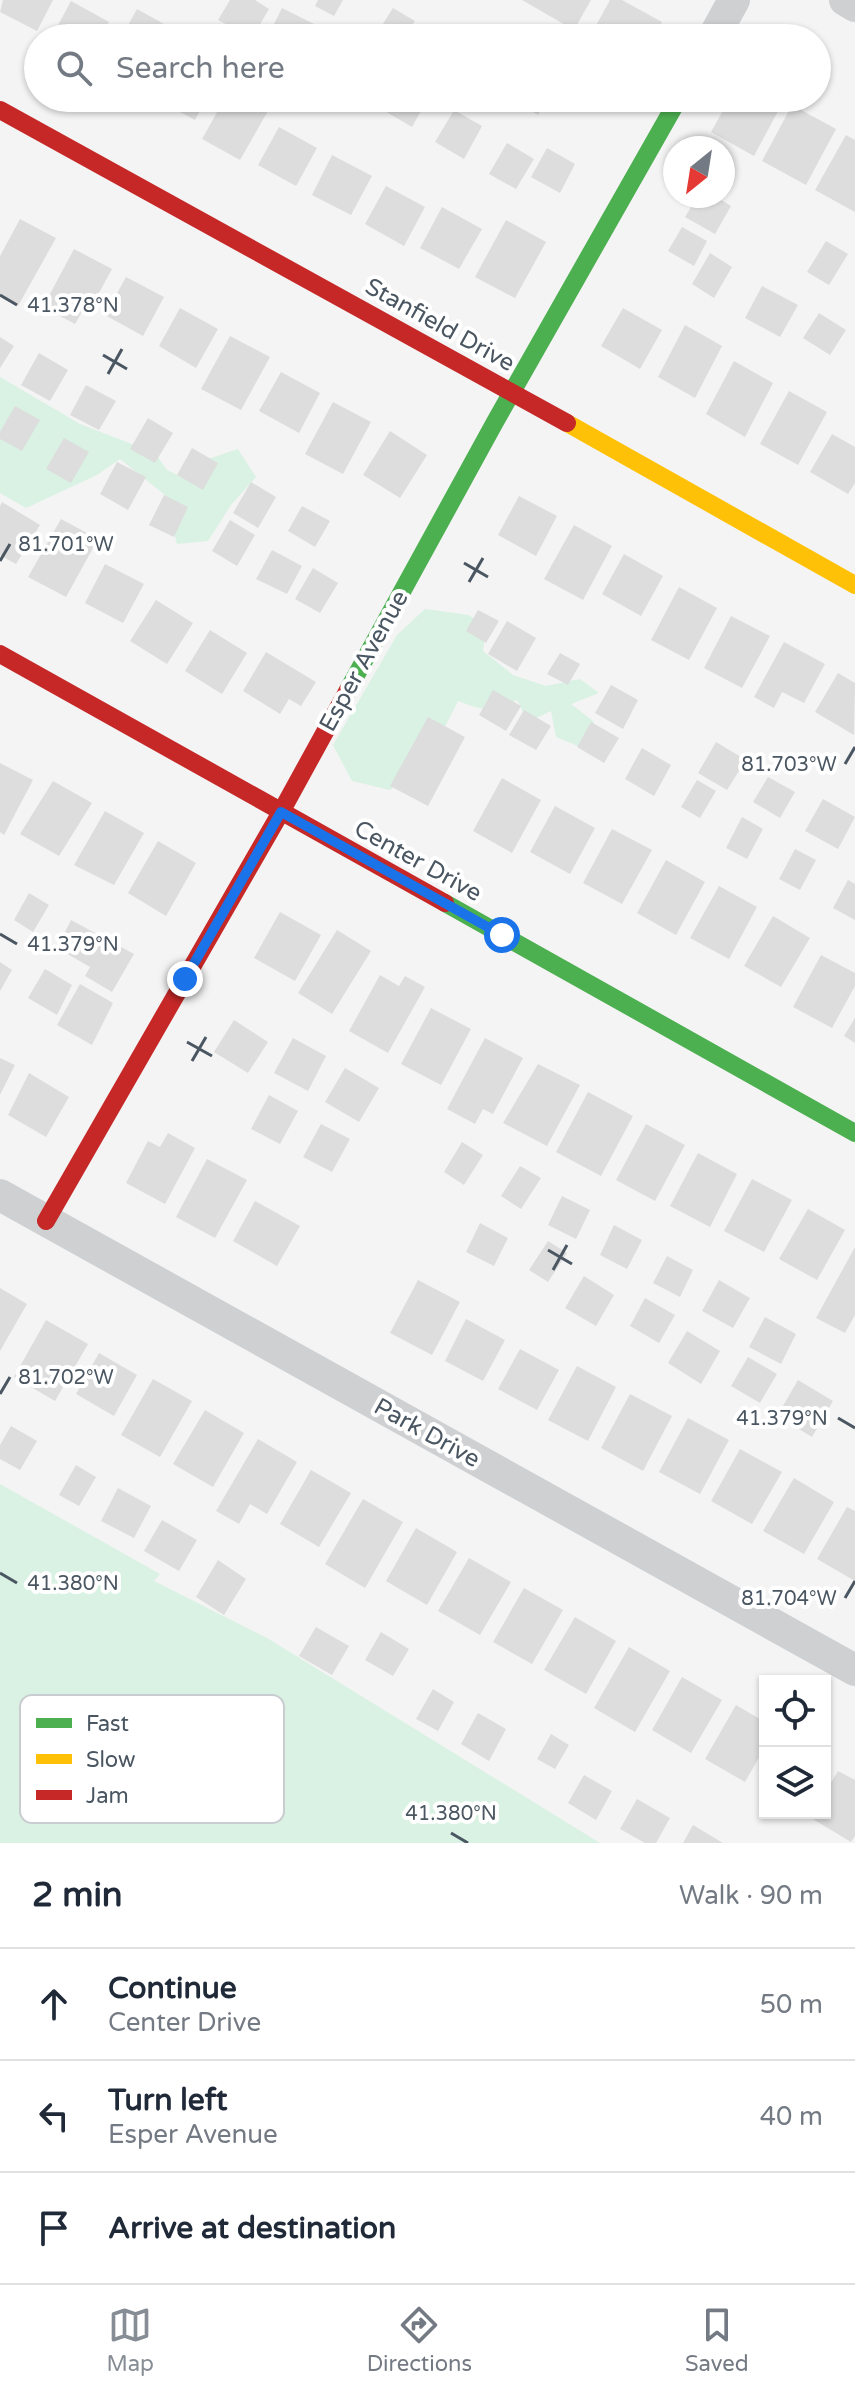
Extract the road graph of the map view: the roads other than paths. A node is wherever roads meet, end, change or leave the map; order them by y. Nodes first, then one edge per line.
1 (734, 0) edge
2 (845, 0) edge
3 (855, 6) edge
4 (721, 24) edge
5 (0, 110) edge
6 (671, 112) edge
7 (513, 394) junction
8 (855, 585) edge
9 (0, 654) edge
10 (281, 812) junction
11 (855, 1133) edge
12 (0, 1195) edge
13 (46, 1221) junction
14 (855, 1670) edge

1 - 4 street
2 - 3 street
5 - 7 street, Stanfield Drive
6 - 7 street, Esper Avenue
7 - 8 street, Stanfield Drive
7 - 10 street, Esper Avenue
9 - 10 street, Center Drive
10 - 11 street, Center Drive
10 - 13 street, Esper Avenue
12 - 13 street, Park Drive
13 - 14 street, Park Drive

